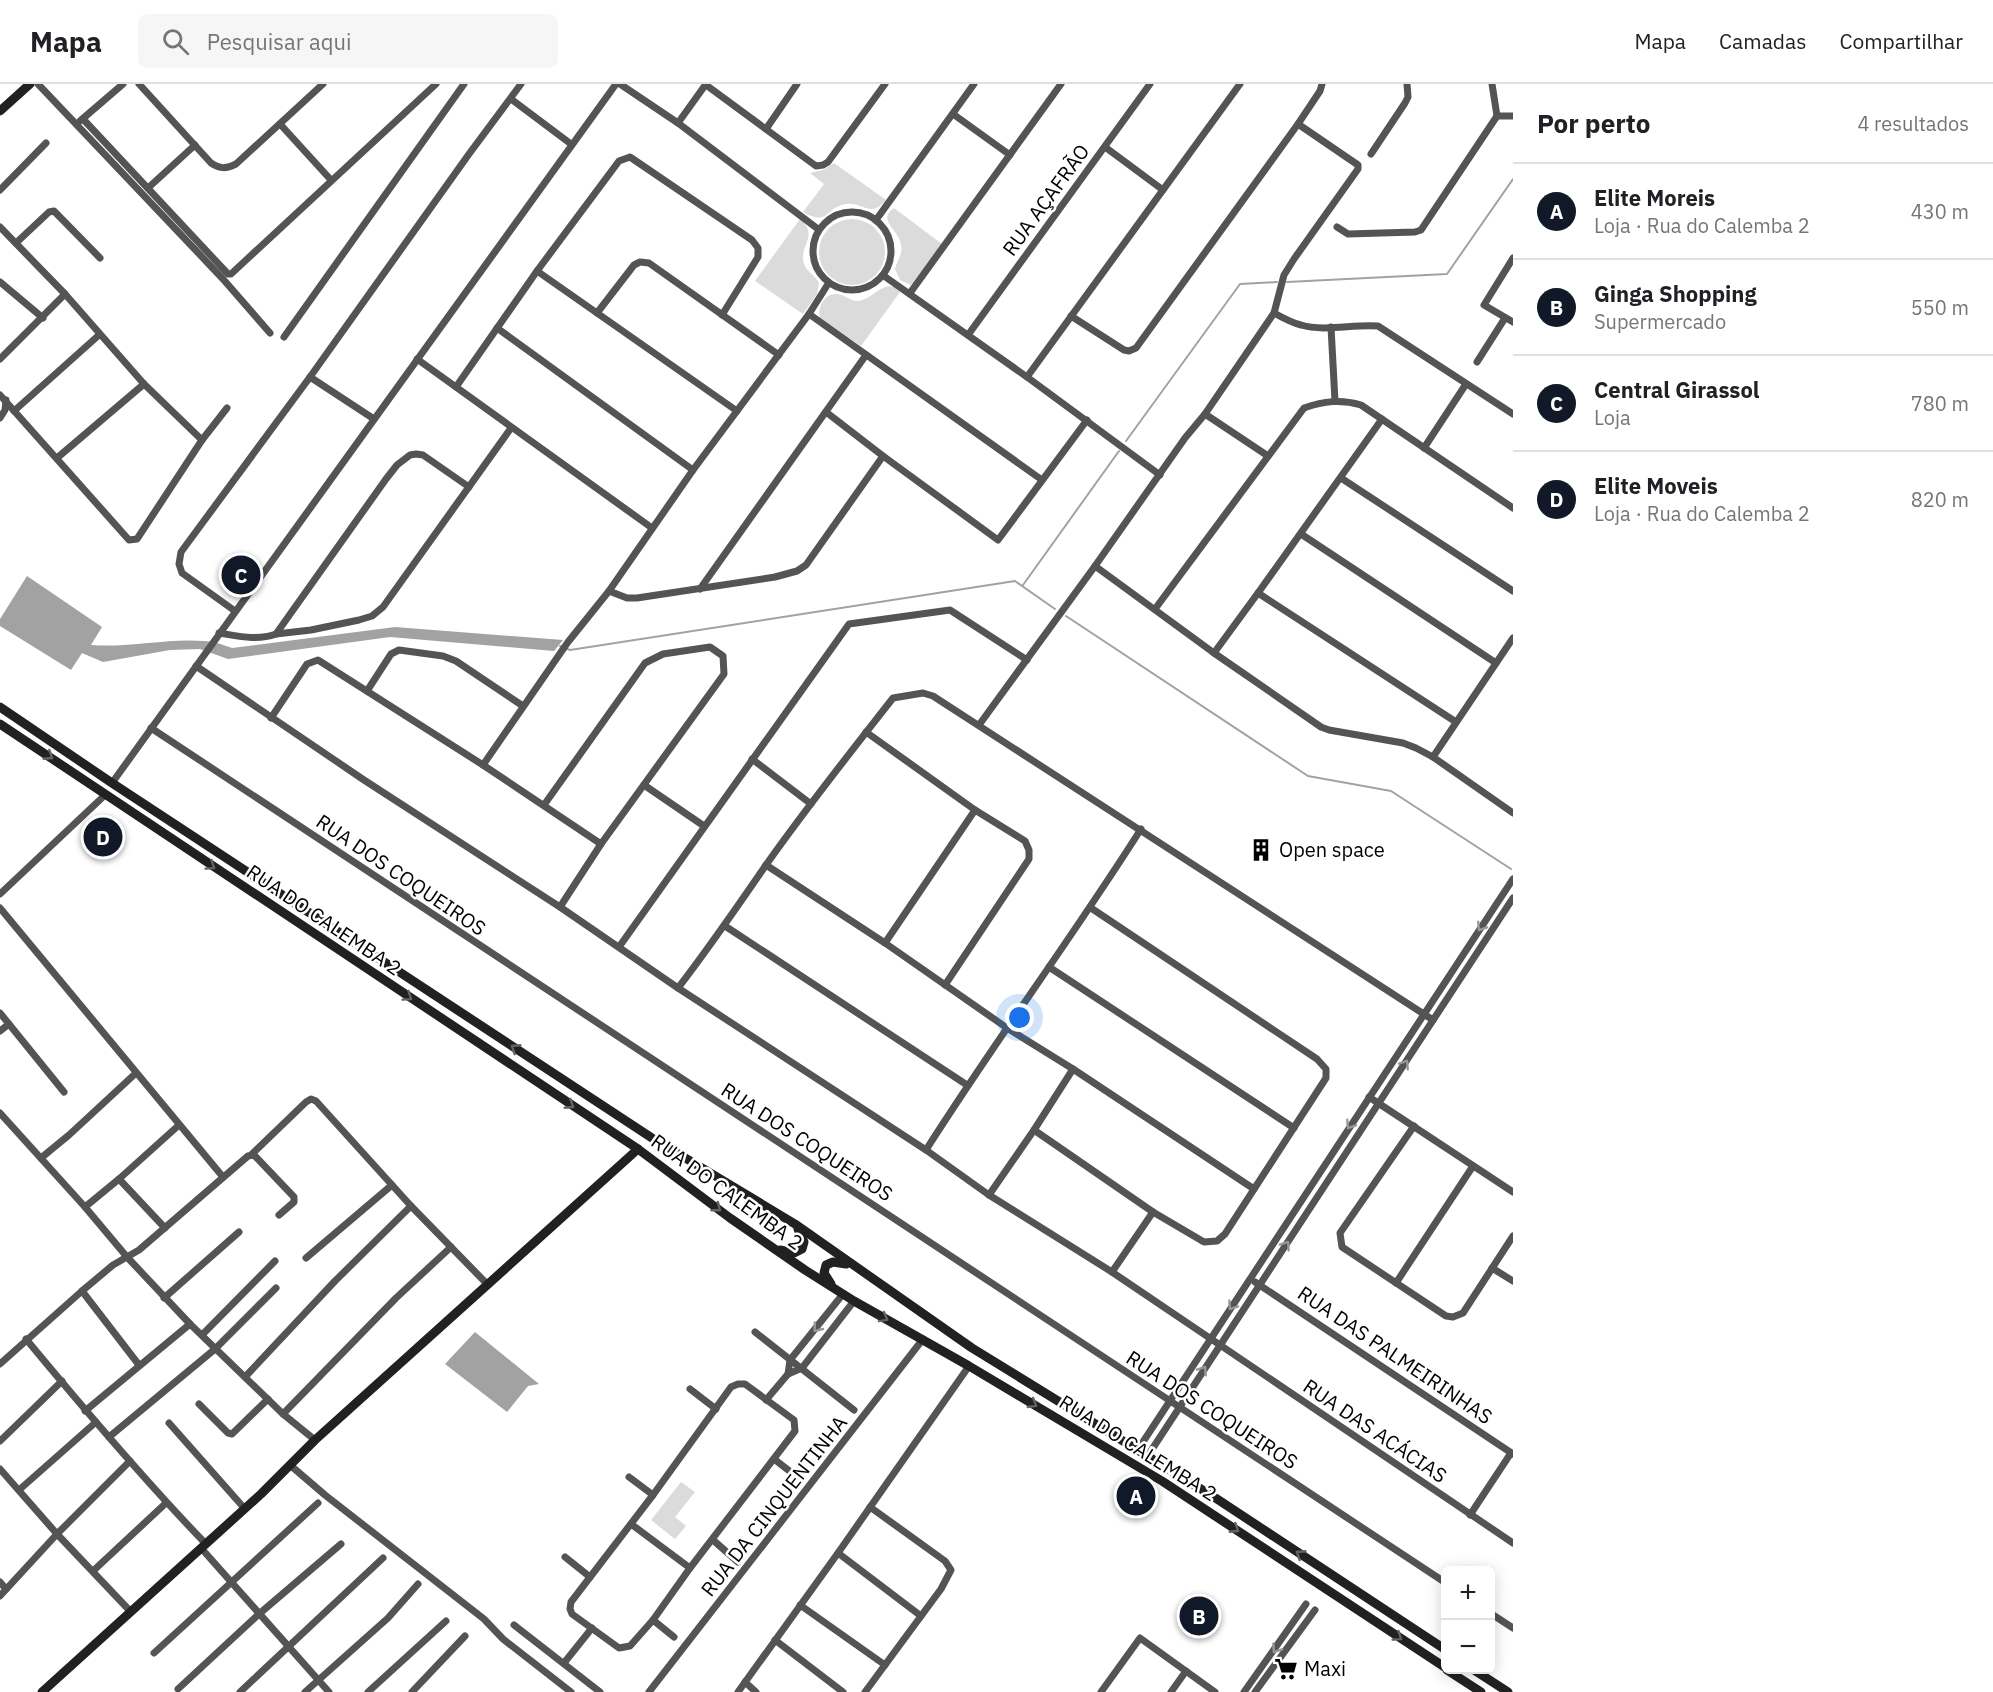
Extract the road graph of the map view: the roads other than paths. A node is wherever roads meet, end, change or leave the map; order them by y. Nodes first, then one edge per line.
1 (30, 84) edge
2 (38, 84) edge
3 (123, 84) edge
4 (139, 84) edge
5 (323, 84) edge
6 (436, 84) edge
7 (464, 84) edge
8 (521, 84) edge
9 (618, 84) edge
10 (797, 84) edge
11 (885, 84) edge
12 (974, 84) edge
13 (1061, 84) edge
14 (1150, 84) edge
15 (1240, 84) edge
16 (1322, 84) edge
17 (1407, 84) edge
18 (1492, 84) edge
19 (706, 85) edge
20 (511, 99) junction
21 (0, 111) edge
22 (953, 114) junction
23 (1497, 116) junction
24 (1513, 116) edge
25 (83, 118) junction
26 (678, 123) junction
27 (76, 124) junction
28 (280, 124) junction
29 (1298, 124) junction
30 (766, 129) junction
31 (46, 143) dead end
32 (571, 144) junction
33 (195, 145) junction
34 (1105, 147) junction
35 (1371, 154) dead end
36 (1010, 155) junction
37 (331, 180) junction
38 (148, 188) junction
39 (0, 190) edge
40 (1163, 190) junction
41 (876, 220) junction
42 (0, 227) edge
43 (1337, 227) dead end
44 (818, 229) junction
45 (16, 243) junction
46 (100, 258) dead end
47 (1512, 263) edge
48 (537, 271) junction
49 (884, 276) junction
50 (0, 282) edge
51 (828, 284) junction
52 (910, 293) junction
53 (65, 294) junction
54 (597, 313) junction
55 (1274, 313) junction
56 (809, 314) junction
57 (722, 315) junction
58 (1071, 316) junction
59 (43, 318) junction
60 (1505, 318) junction
61 (1513, 322) edge
62 (1331, 327) junction
63 (497, 328) junction
64 (270, 333) dead end
65 (99, 335) junction
66 (968, 335) junction
67 (284, 336) dead end
68 (779, 355) junction
69 (866, 355) junction
70 (0, 359) edge
71 (417, 359) junction
72 (1477, 362) dead end
73 (310, 377) junction
74 (1027, 377) junction
75 (144, 384) junction
76 (1466, 384) junction
77 (456, 387) junction
78 (3, 397) edge
79 (1335, 401) junction
80 (227, 408) dead end
81 (14, 411) junction
82 (737, 411) junction
83 (826, 412) junction
84 (1205, 414) junction
85 (1513, 414) edge
86 (0, 418) edge
87 (374, 419) junction
88 (1382, 419) junction
89 (1087, 420) junction
90 (511, 428) junction
91 (202, 440) junction
92 (1424, 448) junction
93 (883, 456) junction
94 (1268, 456) junction
95 (57, 458) junction
96 (693, 470) junction
97 (1160, 475) junction
98 (1341, 478) junction
99 (1042, 480) junction
100 (469, 488) junction
101 (1513, 508) edge
102 (652, 528) junction
103 (1301, 534) junction
104 (1095, 566) junction
105 (700, 589) junction
106 (609, 591) junction
107 (1513, 591) edge
108 (1258, 594) junction
109 (1155, 609) junction
110 (235, 611) junction
111 (219, 633) junction
112 (276, 634) junction
113 (1513, 638) edge
114 (1214, 653) junction
115 (1027, 660) junction
116 (1496, 663) junction
117 (196, 666) junction
118 (367, 691) junction
119 (523, 706) junction
120 (0, 707) edge
121 (271, 718) junction
122 (1456, 722) junction
123 (0, 724) edge
124 (979, 725) junction
125 (151, 728) junction
126 (866, 732) junction
127 (1433, 757) junction
128 (752, 759) junction
129 (483, 765) junction
130 (112, 783) junction
131 (644, 785) junction
132 (105, 795) junction
133 (811, 804) junction
134 (544, 805) junction
135 (975, 810) junction
136 (1513, 813) edge
137 (704, 826) junction
138 (1141, 830) junction
139 (602, 844) junction
140 (766, 865) junction
141 (1513, 879) edge
142 (0, 894) edge
143 (1513, 898) edge
144 (560, 907) junction
145 (0, 908) edge
146 (1091, 908) junction
147 (725, 926) junction
148 (885, 943) junction
149 (619, 947) junction
150 (1049, 968) junction
151 (945, 985) junction
152 (678, 988) junction
153 (0, 1013) edge
154 (1424, 1014) junction
155 (1433, 1020) junction
156 (9, 1024) junction
157 (1007, 1028) junction
158 (0, 1031) edge
159 (1073, 1069) junction
160 (136, 1073) junction
161 (967, 1085) junction
162 (64, 1092) dead end
163 (1369, 1097) junction
164 (1380, 1104) junction
165 (0, 1113) edge
166 (179, 1125) junction
167 (1414, 1126) junction
168 (1294, 1128) junction
169 (1034, 1130) junction
170 (638, 1149) junction
171 (926, 1150) junction
172 (252, 1154) junction
173 (40, 1158) junction
174 (1473, 1166) junction
175 (223, 1178) junction
176 (119, 1179) junction
177 (392, 1185) junction
178 (1254, 1189) junction
179 (1513, 1192) edge
180 (989, 1195) junction
181 (411, 1206) junction
182 (85, 1207) junction
183 (1153, 1212) junction
184 (279, 1215) dead end
185 (795, 1224) junction
186 (165, 1228) junction
187 (239, 1232) dead end
188 (1513, 1236) edge
189 (452, 1247) junction
190 (775, 1249) junction
191 (127, 1257) junction
192 (306, 1258) dead end
193 (275, 1261) dead end
194 (851, 1266) junction
195 (1492, 1268) junction
196 (1112, 1272) junction
197 (1250, 1279) junction
198 (1513, 1281) edge
199 (1396, 1283) junction
200 (488, 1285) junction
201 (1259, 1285) junction
202 (276, 1288) dead end
203 (834, 1288) junction
204 (82, 1291) junction
205 (843, 1294) junction
206 (164, 1298) junction
207 (854, 1301) junction
208 (190, 1324) junction
209 (755, 1332) dead end
210 (202, 1335) junction
211 (26, 1339) junction
212 (923, 1339) junction
213 (1209, 1339) junction
214 (1219, 1346) junction
215 (215, 1349) junction
216 (790, 1360) junction
217 (0, 1364) edge
218 (139, 1365) junction
219 (969, 1366) junction
220 (802, 1368) junction
221 (788, 1374) junction
222 (245, 1377) junction
223 (62, 1381) junction
224 (690, 1389) dead end
225 (268, 1399) junction
226 (766, 1400) junction
227 (1169, 1401) junction
228 (199, 1404) dead end
229 (716, 1408) junction
230 (1179, 1408) junction
231 (854, 1410) dead end
232 (85, 1411) junction
233 (283, 1414) junction
234 (96, 1422) junction
235 (169, 1423) dead end
236 (110, 1437) junction
237 (315, 1440) junction
238 (0, 1441) edge
239 (1137, 1451) junction
240 (1512, 1453) edge
241 (1147, 1457) junction
242 (774, 1459) junction
243 (130, 1461) junction
244 (290, 1465) junction
245 (0, 1469) edge
246 (629, 1477) dead end
247 (801, 1480) dead end
248 (19, 1490) junction
249 (653, 1495) junction
250 (166, 1503) junction
251 (318, 1503) dead end
252 (870, 1507) junction
253 (244, 1509) junction
254 (1470, 1515) junction
255 (631, 1524) junction
256 (57, 1534) junction
257 (713, 1540) junction
258 (1513, 1543) edge
259 (341, 1544) dead end
260 (204, 1546) junction
261 (838, 1553) junction
262 (565, 1557) dead end
263 (383, 1558) dead end
264 (738, 1562) dead end
265 (690, 1568) junction
266 (93, 1571) junction
267 (590, 1577) junction
268 (1441, 1580) edge
269 (0, 1582) edge
270 (231, 1582) junction
271 (418, 1584) dead end
272 (6, 1589) junction
273 (0, 1596) edge
274 (1306, 1604) dead end
275 (800, 1605) junction
276 (1315, 1610) dead end
277 (131, 1612) junction
278 (259, 1614) junction
279 (921, 1616) junction
280 (1495, 1616) edge
281 (653, 1620) junction
282 (446, 1621) dead end
283 (514, 1625) dead end
284 (592, 1628) junction
285 (1513, 1628) edge
286 (465, 1636) dead end
287 (674, 1637) dead end
288 (775, 1640) junction
289 (289, 1647) junction
290 (1441, 1647) edge
291 (154, 1653) dead end
292 (564, 1663) junction
293 (885, 1665) junction
294 (1441, 1666) edge
295 (1186, 1671) junction
296 (1454, 1674) edge
297 (1480, 1674) edge
298 (318, 1680) junction
299 (745, 1682) junction
300 (178, 1689) dead end
301 (42, 1692) edge
302 (240, 1692) edge
303 (305, 1692) edge
304 (329, 1692) edge
305 (368, 1692) edge
306 (412, 1692) edge
307 (571, 1692) edge
308 (600, 1692) edge
309 (649, 1692) edge
310 (738, 1692) edge
311 (756, 1692) edge
312 (843, 1692) edge
313 (865, 1692) edge
314 (1101, 1692) edge
315 (1171, 1692) edge
316 (1215, 1692) edge
317 (1244, 1692) edge
318 (1256, 1692) edge
319 (1481, 1692) edge
320 (1508, 1692) edge

1 - 21 main road
2 - 27 street
3 - 25 street
4 - 33 street
5 - 28 street
6 - 37 street
7 - 67 street
8 - 20 street
9 - 26 street
9 - 32 street
10 - 30 street
11 - 30 street
12 - 22 street
13 - 36 street
14 - 34 street, RUA AÇAFRÃO
15 - 40 street
16 - 29 street
17 - 35 street
18 - 23 street
19 - 26 street
19 - 30 street
20 - 32 street
20 - 73 street
22 - 36 street
22 - 41 street
23 - 24 street
23 - 43 street
25 - 27 street
25 - 38 street
26 - 44 street
27 - 64 street
28 - 33 street
28 - 37 street
29 - 55 street
29 - 58 street
31 - 39 street
32 - 71 street
33 - 38 street
34 - 40 street
34 - 66 street, RUA AÇAFRÃO
36 - 52 street
37 - 38 street
40 - 58 street
41 - 44 street
41 - 49 street
42 - 45 street
44 - 51 street
45 - 46 street
45 - 53 street
47 - 60 street
48 - 54 street
48 - 57 street
48 - 63 street
49 - 51 street
49 - 52 street
50 - 59 street
51 - 56 street
52 - 66 street
53 - 59 street
53 - 65 street
54 - 57 street
54 - 82 street
55 - 62 street
55 - 84 street
56 - 68 street
56 - 69 street
57 - 68 street
58 - 74 street
59 - 70 street
60 - 61 street
60 - 72 street
62 - 76 street
62 - 79 street
63 - 77 street
63 - 96 street
65 - 75 street
65 - 81 street
66 - 74 street
68 - 82 street
69 - 83 street
69 - 99 street
71 - 77 street
71 - 87 street
73 - 87 street
73 - 110 street
74 - 89 street
75 - 91 street
75 - 95 street
76 - 85 street
76 - 92 street
77 - 90 street
78 - 81 street
78 - 86 street
79 - 88 street
79 - 94 street
80 - 91 street
81 - 95 street
82 - 96 street
83 - 93 street
83 - 105 street
84 - 94 street
84 - 97 street
87 - 110 street
88 - 92 street
88 - 98 street
89 - 97 street
89 - 99 street
90 - 100 street
90 - 102 street
91 - 95 street
92 - 101 street
93 - 99 street
93 - 105 street
94 - 109 street
96 - 102 street
97 - 104 street
98 - 103 street
98 - 107 street
100 - 112 street
100 - 112 street
102 - 106 street
103 - 108 street
103 - 116 street
104 - 109 street
104 - 115 street
105 - 106 street
106 - 119 street
108 - 114 street
108 - 122 street
109 - 114 street
110 - 111 street
111 - 112 street
111 - 117 street
113 - 116 street
114 - 127 street
115 - 124 street
115 - 128 street
116 - 122 street
117 - 121 street, RUA DAS ACÁCIAS
117 - 125 street
118 - 119 street
118 - 121 street
118 - 129 street
119 - 129 street
120 - 130 main road, RUA DO CALEMBA 2
121 - 144 street, RUA DAS ACÁCIAS
122 - 127 street
123 -> 132 main road, RUA DO CALEMBA 2
124 - 126 street
124 - 138 street
125 - 130 street
125 - 227 street, RUA DOS COQUEIROS
126 - 133 street
126 - 135 street
127 - 136 street
128 - 133 street
128 - 137 street
129 - 134 street
185 -> 130 main road, RUA DO CALEMBA 2
131 - 134 street
131 - 137 street
131 - 139 street
132 - 142 street
132 -> 170 main road, RUA DO CALEMBA 2
133 - 140 street
134 - 139 street
135 - 148 street
135 - 151 street
137 - 149 street
138 - 146 street
138 - 154 street
139 - 144 street
140 - 147 street
140 - 148 street
141 -> 154 street
143 - 155 street
144 - 149 street, RUA DAS ACÁCIAS
145 - 160 street
146 - 150 street
146 - 168 street
147 - 152 street
147 - 161 street
148 - 151 street
149 - 152 street, RUA DAS ACÁCIAS
150 - 157 street
150 - 168 street
151 - 157 street
152 - 171 street, RUA DAS ACÁCIAS
153 - 156 street
154 - 155 street
154 - 163 street
164 -> 155 street
156 - 158 street
156 - 162 street
157 - 159 street
157 - 161 street
159 - 169 street
159 - 178 street
160 - 166 street
160 - 173 street
161 - 171 street
163 - 164 street
163 -> 197 street
164 - 167 street
201 -> 164 street
165 - 173 street
166 - 175 street
166 - 176 street
167 - 174 street
167 - 199 street
168 - 178 street
169 - 180 street
169 - 183 street
170 -> 190 main road, RUA DO CALEMBA 2
170 - 200 main road
171 - 180 street, RUA DAS ACÁCIAS
172 - 175 street
172 - 177 street
172 - 184 street
173 - 182 street
174 - 179 street
174 - 199 street
175 - 186 street
176 - 182 street
176 - 186 street
177 - 181 street
177 - 192 street
178 - 183 street
180 - 196 street, RUA DAS ACÁCIAS
181 - 189 street
181 - 222 street
182 - 191 street
183 - 196 street
185 - 190 main road
185 - 194 main road, RUA DO CALEMBA 2
186 - 191 street
187 - 206 street
188 - 195 street
189 - 200 street
189 - 233 street
190 - 203 main road, RUA DO CALEMBA 2
191 - 204 street
191 - 206 street
193 - 210 street
194 - 203 main road
194 - 239 main road, RUA DO CALEMBA 2
195 - 198 street
195 - 199 street
196 - 213 street, RUA DAS ACÁCIAS
197 - 201 street, RUA DAS PALMEIRINHAS
197 -> 213 street
200 - 237 main road
201 - 214 street
201 - 240 street, RUA DAS PALMEIRINHAS
202 - 215 street
203 - 205 main road, RUA DO CALEMBA 2
204 - 211 street
204 - 218 street
205 - 207 main road, RUA DO CALEMBA 2
205 -> 216 street
206 - 208 street
207 -> 212 main road, RUA DO CALEMBA 2
207 - 220 street
208 - 210 street
208 - 218 street
209 - 216 street
210 - 215 street
211 - 217 street
211 - 223 street
212 - 219 main road, RUA DO CALEMBA 2
212 - 309 street, RUA DA CINQUENTINHA
213 - 214 street, RUA DAS ACÁCIAS
213 - 227 street
230 -> 214 street
214 - 254 street, RUA DAS ACÁCIAS
215 - 222 street
215 - 236 street
216 - 220 street
216 - 221 street
218 - 232 street
219 - 252 street
219 -> 294 main road, RUA DO CALEMBA 2
220 - 221 street
220 - 231 street
221 - 226 street
222 - 225 street
223 - 232 street
223 - 238 street
224 - 229 street
225 - 228 street
225 - 233 street
226 - 229 street
226 - 242 street
227 - 230 street, RUA DOS COQUEIROS
227 - 239 street
229 - 249 street
230 - 241 street
230 - 268 street, RUA DOS COQUEIROS
232 - 234 street
233 - 237 street
234 - 236 street
234 - 248 street
235 - 253 street
236 - 243 street
237 - 244 main road
239 - 241 main road, RUA DO CALEMBA 2
240 - 254 street
290 -> 241 main road, RUA DO CALEMBA 2
242 - 247 street
242 - 257 street
243 - 250 street
243 - 256 street
244 - 253 main road
244 - 307 street
245 - 248 street
246 - 249 street
248 - 256 street
249 - 255 street
250 - 260 street
250 - 266 street
251 - 270 street
252 - 261 street
252 - 279 street
253 - 260 main road
254 - 258 street, RUA DAS ACÁCIAS
255 - 265 street
255 - 267 street
256 - 266 street
256 - 272 street
257 - 264 street
257 - 265 street
259 - 278 street
260 - 270 street
260 - 277 main road
261 - 275 street
261 - 279 street
262 - 267 street
263 - 289 street
265 - 281 street
266 - 277 street
267 - 284 street
269 - 272 street
270 - 278 street
270 - 291 street
271 - 298 street
272 - 273 street
274 -> 317 street
275 - 288 street
275 - 293 street
276 - 318 street
277 - 301 main road
278 - 289 street
278 - 300 street
279 - 293 street
280 - 285 street
281 - 284 street
281 - 287 street
282 - 305 street
283 - 292 street
284 - 292 street
286 - 306 street
288 - 299 street
288 - 312 street
289 - 298 street
289 - 302 street
292 - 308 street
293 - 313 street
295 - 314 street
295 - 315 street
295 - 316 street
296 - 319 main road, RUA DO CALEMBA 2
297 - 320 main road
298 - 303 street
298 - 304 street
299 - 310 street
299 - 311 street

